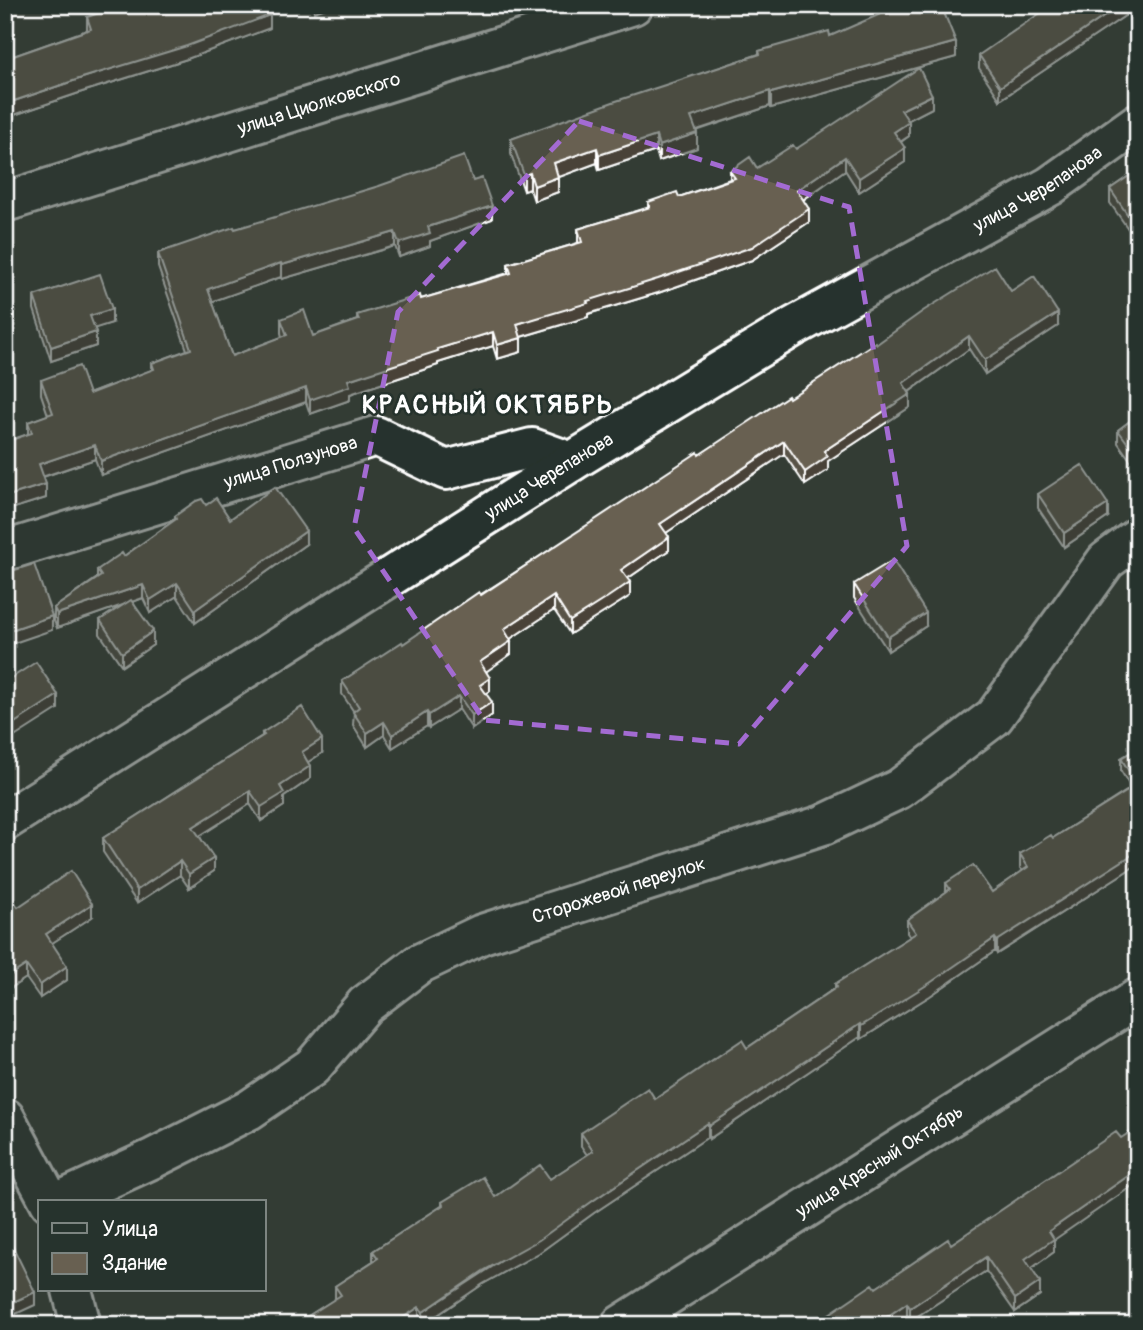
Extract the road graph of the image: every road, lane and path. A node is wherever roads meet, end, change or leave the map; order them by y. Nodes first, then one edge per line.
1 (633, 5) edge
2 (1138, 122) edge
3 (5, 202) edge
4 (571, 462) junction
5 (1138, 537) edge
6 (5, 551) edge
7 (5, 821) edge
8 (1138, 998) edge
9 (5, 1118) edge
10 (49, 1200) edge
11 (62, 1200) edge
12 (72, 1292) edge
13 (80, 1325) edge
14 (621, 1325) edge

1 - 3 street, улица Циолковского
2 - 4 street, улица Черепанова
4 - 6 street, улица Ползунова
4 - 7 street, улица Черепанова
5 - 11 street, Сторожевой переулок
8 - 14 street, улица Красный Октябрь
9 - 10 street
12 - 13 street

